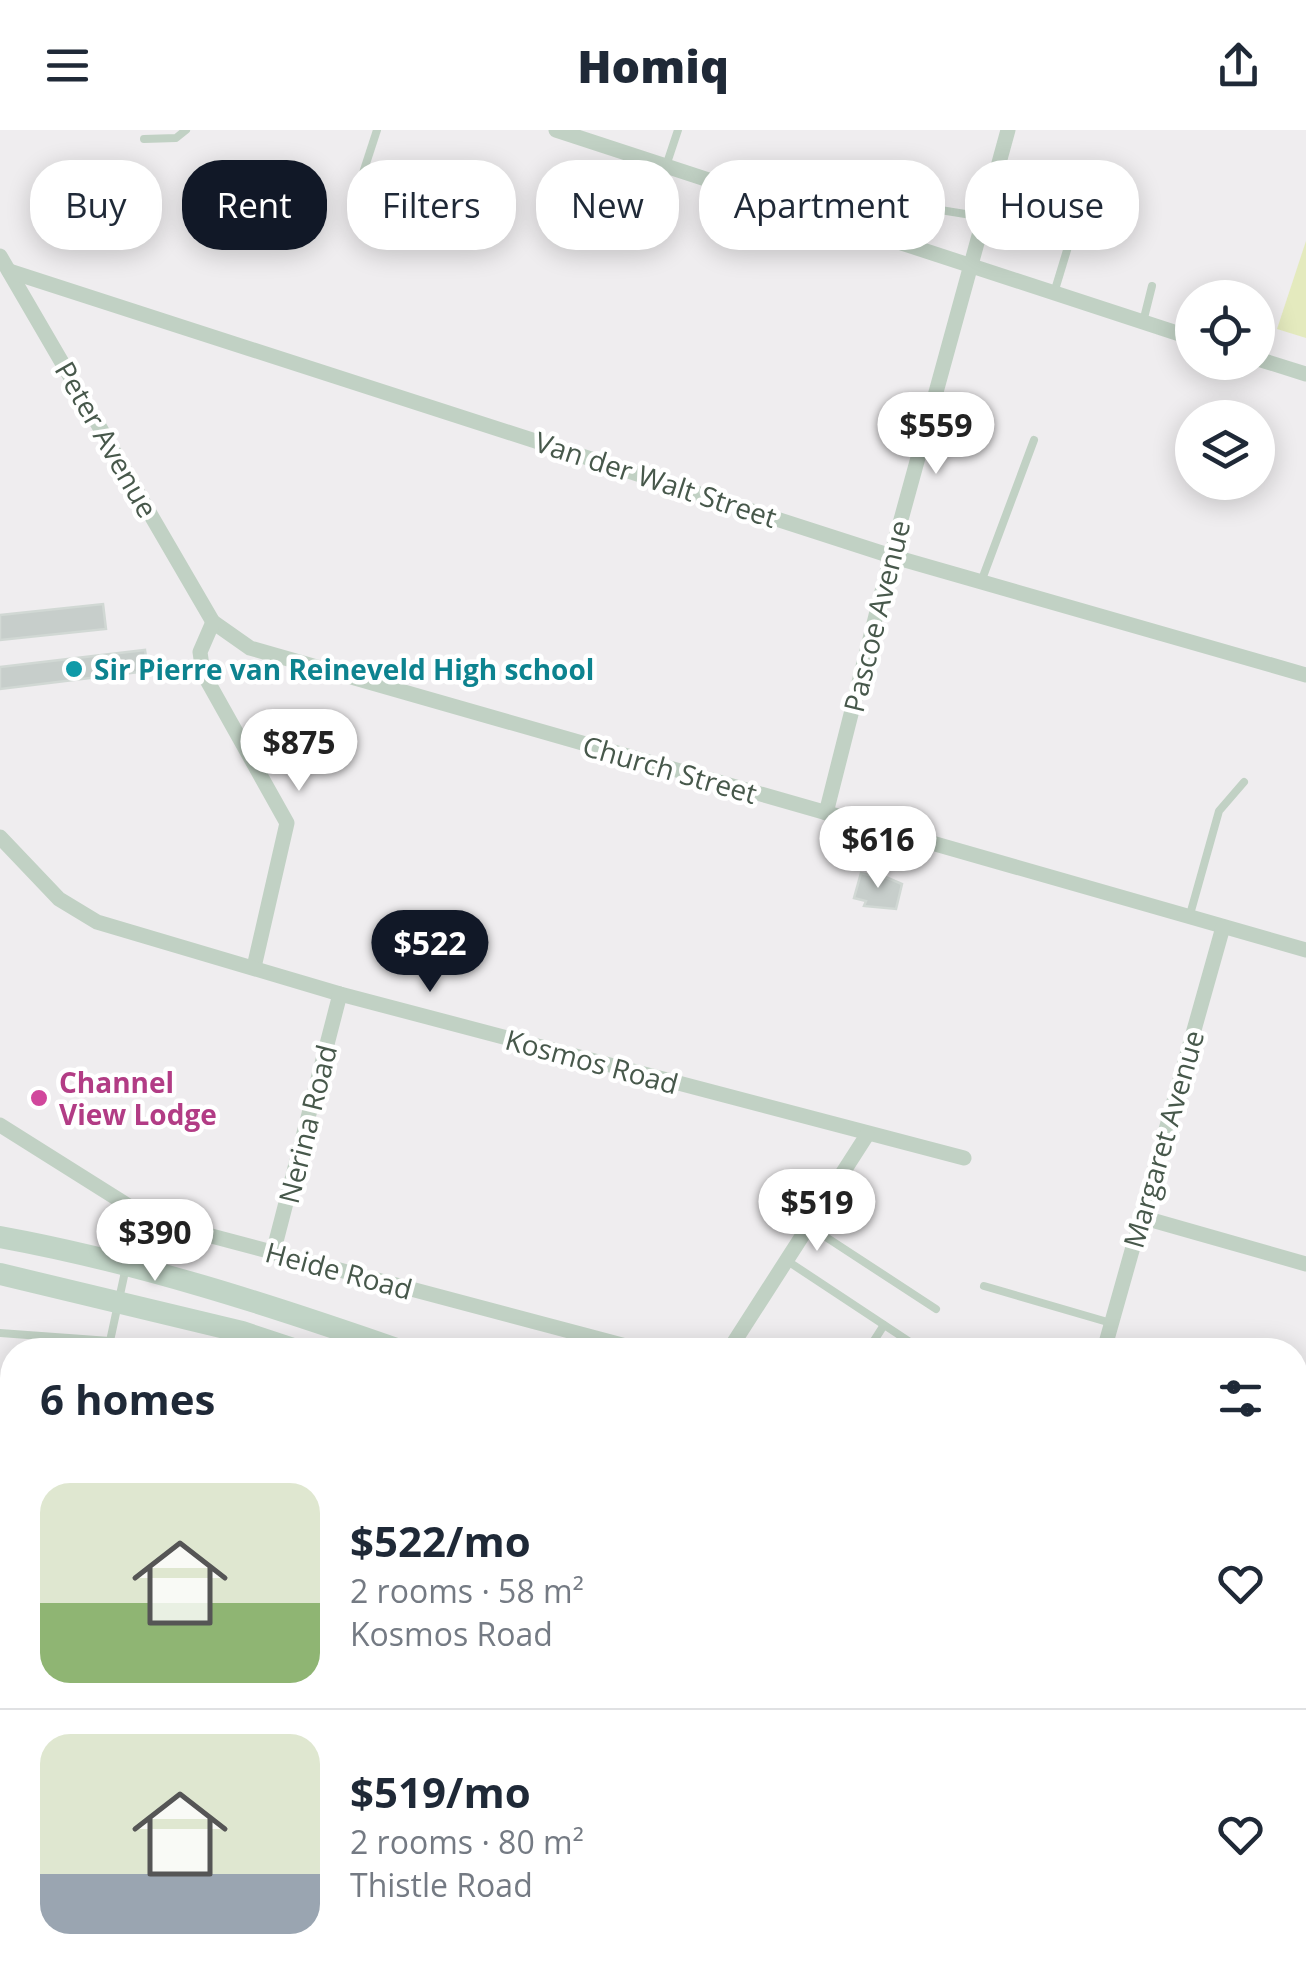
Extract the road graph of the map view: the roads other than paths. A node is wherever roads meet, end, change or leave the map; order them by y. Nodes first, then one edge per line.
1 (186, 130) edge
2 (377, 130) edge
3 (556, 130) edge
4 (678, 130) edge
5 (1008, 130) edge
6 (144, 139) dead end
7 (367, 160) edge
8 (648, 160) edge
9 (668, 160) edge
10 (1000, 160) edge
11 (920, 250) edge
12 (975, 250) edge
13 (1067, 250) edge
14 (0, 256) edge
15 (971, 266) junction
16 (9, 272) junction
17 (1152, 286) dead end
18 (1054, 293) junction
19 (1143, 322) junction
20 (1175, 332) edge
21 (1275, 364) edge
22 (1306, 374) edge
23 (1034, 440) dead end
24 (891, 556) junction
25 (981, 582) junction
26 (213, 622) junction
27 (1306, 675) edge
28 (1244, 782) dead end
29 (826, 813) junction
30 (0, 837) edge
31 (1190, 918) junction
32 (1223, 927) junction
33 (1306, 950) edge
34 (254, 967) junction
35 (340, 994) junction
36 (0, 1125) edge
37 (867, 1135) junction
38 (964, 1158) dead end
39 (1141, 1217) junction
40 (808, 1226) junction
41 (0, 1237) edge
42 (274, 1253) junction
43 (786, 1260) junction
44 (126, 1262) junction
45 (1306, 1264) edge
46 (0, 1274) edge
47 (984, 1286) dead end
48 (120, 1302) junction
49 (936, 1310) dead end
50 (1111, 1323) junction
51 (884, 1325) junction
52 (0, 1333) edge
53 (69, 1338) edge
54 (111, 1338) edge
55 (252, 1338) edge
56 (365, 1338) edge
57 (596, 1338) edge
58 (737, 1338) edge
59 (876, 1338) edge
60 (904, 1338) edge
61 (1107, 1338) edge

1 - 6 lane
2 - 7 lane
3 - 8 street
4 - 9 lane
5 - 10 street, Pascoe Avenue
11 - 15 street
12 - 15 street, Pascoe Avenue
13 - 18 lane
14 - 16 street, Peter Avenue
15 - 18 street
15 - 24 street, Pascoe Avenue
16 - 24 street, Van der Walt Street
16 - 26 street, Peter Avenue
17 - 19 lane
18 - 19 street
19 - 20 street
21 - 22 street
23 - 25 lane
24 - 25 street, Van der Walt Street
24 - 29 street, Pascoe Avenue
25 - 27 street, Van der Walt Street
26 - 29 street, Church Street
26 - 34 street
28 - 31 lane
29 - 31 street, Church Street
30 - 34 street, Kosmos Road
31 - 32 street, Church Street
32 - 33 street, Church Street
32 - 39 street, Margaret Avenue
34 - 35 street, Kosmos Road
35 - 37 street, Kosmos Road
35 - 42 street, Nerina Road
36 - 42 street, Heide Road
37 - 38 street, Kosmos Road
37 - 40 street
39 - 45 street
39 - 50 street, Margaret Avenue
40 - 43 street
40 - 49 lane
41 - 44 main road
42 - 57 street, Heide Road
43 - 51 lane
43 - 58 street
44 - 48 lane
44 - 56 main road
46 - 48 main road
47 - 50 lane
48 - 54 lane
48 - 55 main road
50 - 61 street, Margaret Avenue
51 - 59 lane
51 - 60 lane
52 - 53 lane

